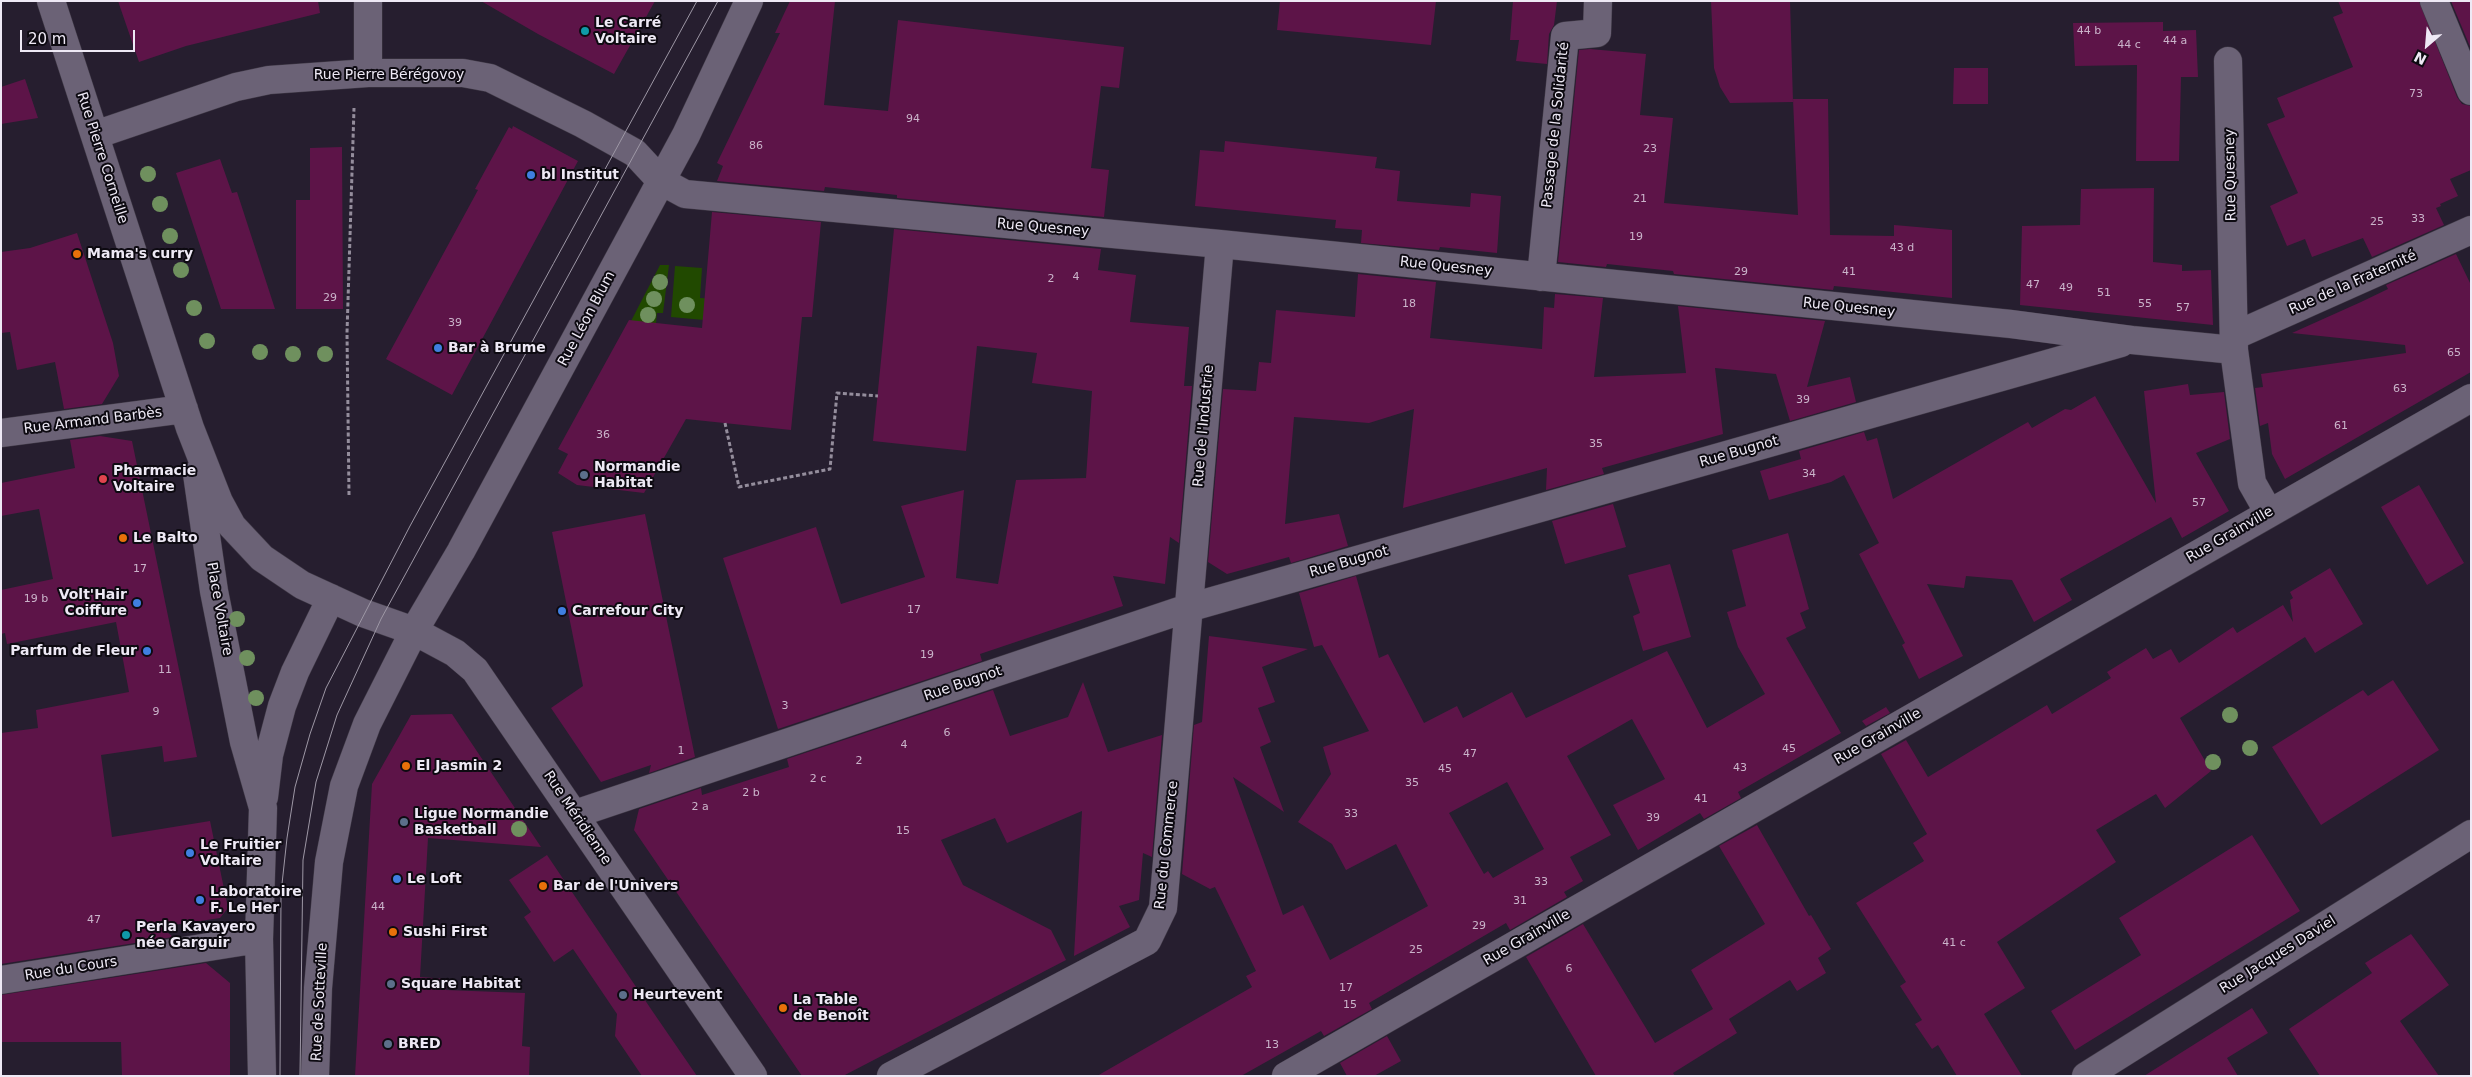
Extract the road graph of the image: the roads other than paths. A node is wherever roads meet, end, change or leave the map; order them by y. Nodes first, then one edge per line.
1 (51, 1) edge
2 (368, 1) edge
3 (749, 1) edge
4 (1598, 1) edge
5 (2434, 1) edge
6 (2228, 61) dead end
7 (362, 73) junction
8 (2471, 91) edge
9 (95, 135) junction
10 (661, 181) junction
11 (2471, 230) edge
12 (1220, 244) junction
13 (1541, 277) junction
14 (2132, 340) junction
15 (2234, 343) junction
16 (2471, 398) edge
17 (187, 419) junction
18 (1, 433) edge
19 (2269, 513) junction
20 (331, 598) junction
21 (1188, 608) junction
22 (414, 631) junction
23 (263, 808) junction
24 (575, 814) junction
25 (2471, 834) edge
26 (258, 939) junction
27 (1, 980) edge
28 (262, 1076) edge
29 (315, 1076) edge
30 (753, 1076) edge
31 (891, 1076) edge
32 (1286, 1076) edge
33 (2086, 1076) edge

1 - 9 street, Rue Pierre Corneille
2 - 7 street
3 - 10 street, Rue Léon Blum
4 - 13 street, Passage de la Solidarité
5 - 8 street
6 - 15 street, Rue Quesney
7 - 9 street, Rue Pierre Bérégovoy
7 - 10 street, Rue Pierre Bérégovoy
9 - 17 street, Rue Pierre Corneille
10 - 12 street, Rue Quesney
10 - 22 street, Rue Léon Blum
11 - 15 street, Rue de la Fraternité
12 - 13 street, Rue Quesney
12 - 21 street, Rue de l'Industrie
13 - 14 street, Rue Quesney
14 - 15 street, Rue Quesney
14 - 21 street, Rue Bugnot
15 - 19 street, Rue Quesney
16 - 19 street, Rue Grainville
17 - 18 street, Rue Armand Barbès
17 - 20 street
17 - 23 street, Place Voltaire
19 - 32 street, Rue Grainville
20 - 22 street
20 - 23 street, Place Voltaire
21 - 24 street, Rue Bugnot
21 - 31 street, Rue du Commerce
22 - 24 street, Rue Méridienne
22 - 29 street, Rue de Sotteville
23 - 26 street, Place Voltaire
24 - 30 street, Rue Méridienne
25 - 33 street, Rue Jacques Daviel
26 - 27 street, Rue du Cours
26 - 28 street

